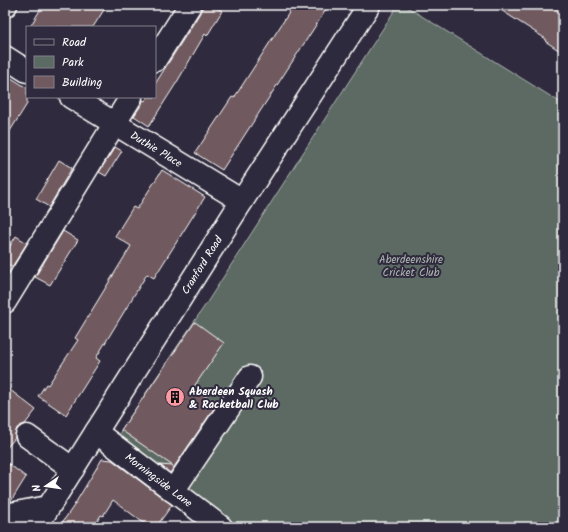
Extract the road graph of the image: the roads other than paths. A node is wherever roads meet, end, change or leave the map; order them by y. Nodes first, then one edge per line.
1 (190, 5) edge
2 (369, 5) edge
3 (5, 57) edge
4 (156, 58) edge
5 (26, 69) edge
6 (73, 98) edge
7 (130, 98) edge
8 (114, 123) junction
9 (242, 201) junction
10 (5, 302) edge
11 (250, 377) dead end
12 (96, 432) junction
13 (27, 436) dead end
14 (73, 469) junction
15 (173, 491) junction
16 (48, 508) junction
17 (5, 515) edge
18 (36, 527) edge
19 (221, 527) edge

1 - 4 street
2 - 9 street, Cranford Road
3 - 5 street
6 - 8 street, Duthie Place
7 - 8 street
8 - 9 street, Duthie Place
8 - 10 street
9 - 12 street, Cranford Road
11 - 15 street
12 - 14 street, Cranford Road
12 - 15 street, Morningside Lane
13 - 14 street
14 - 16 street, Cranford Road
15 - 19 street, Morningside Lane
16 - 17 street
16 - 18 street, Cranford Road

